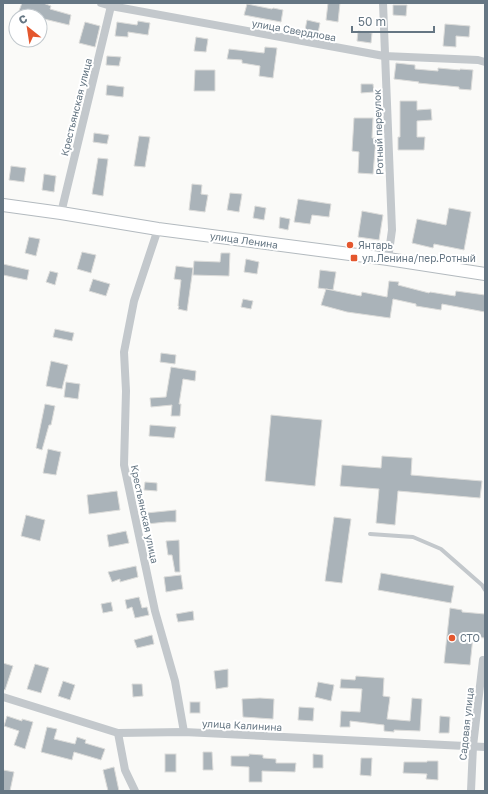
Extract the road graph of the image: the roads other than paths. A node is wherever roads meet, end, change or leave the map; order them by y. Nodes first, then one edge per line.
1 (101, 3) edge
2 (383, 3) edge
3 (111, 6) junction
4 (384, 56) junction
5 (485, 62) edge
6 (3, 205) edge
7 (61, 213) junction
8 (158, 229) junction
9 (388, 259) junction
10 (485, 274) edge
11 (370, 534) dead end
12 (485, 590) edge
13 (484, 658) edge
14 (3, 697) edge
15 (184, 732) junction
16 (118, 733) junction
17 (473, 746) junction
18 (485, 747) edge
19 (135, 791) edge
20 (471, 791) edge

1 - 3 street, улица Свердлова
2 - 4 street, Ротный переулок
3 - 4 street, улица Свердлова
3 - 7 street, Крестьянская улица
4 - 5 street, улица Свердлова
4 - 9 street, Ротный переулок
6 - 7 main road, улица Ленина
7 - 8 main road, улица Ленина
8 - 9 main road, улица Ленина
8 - 15 street, Крестьянская улица
9 - 10 main road, улица Ленина
11 - 12 lane
13 - 17 street, Садовая улица
14 - 16 street, улица Калинина
15 - 16 street, улица Калинина
15 - 17 street, улица Калинина
16 - 19 street
17 - 18 street, улица Калинина
17 - 20 street, Садовая улица

